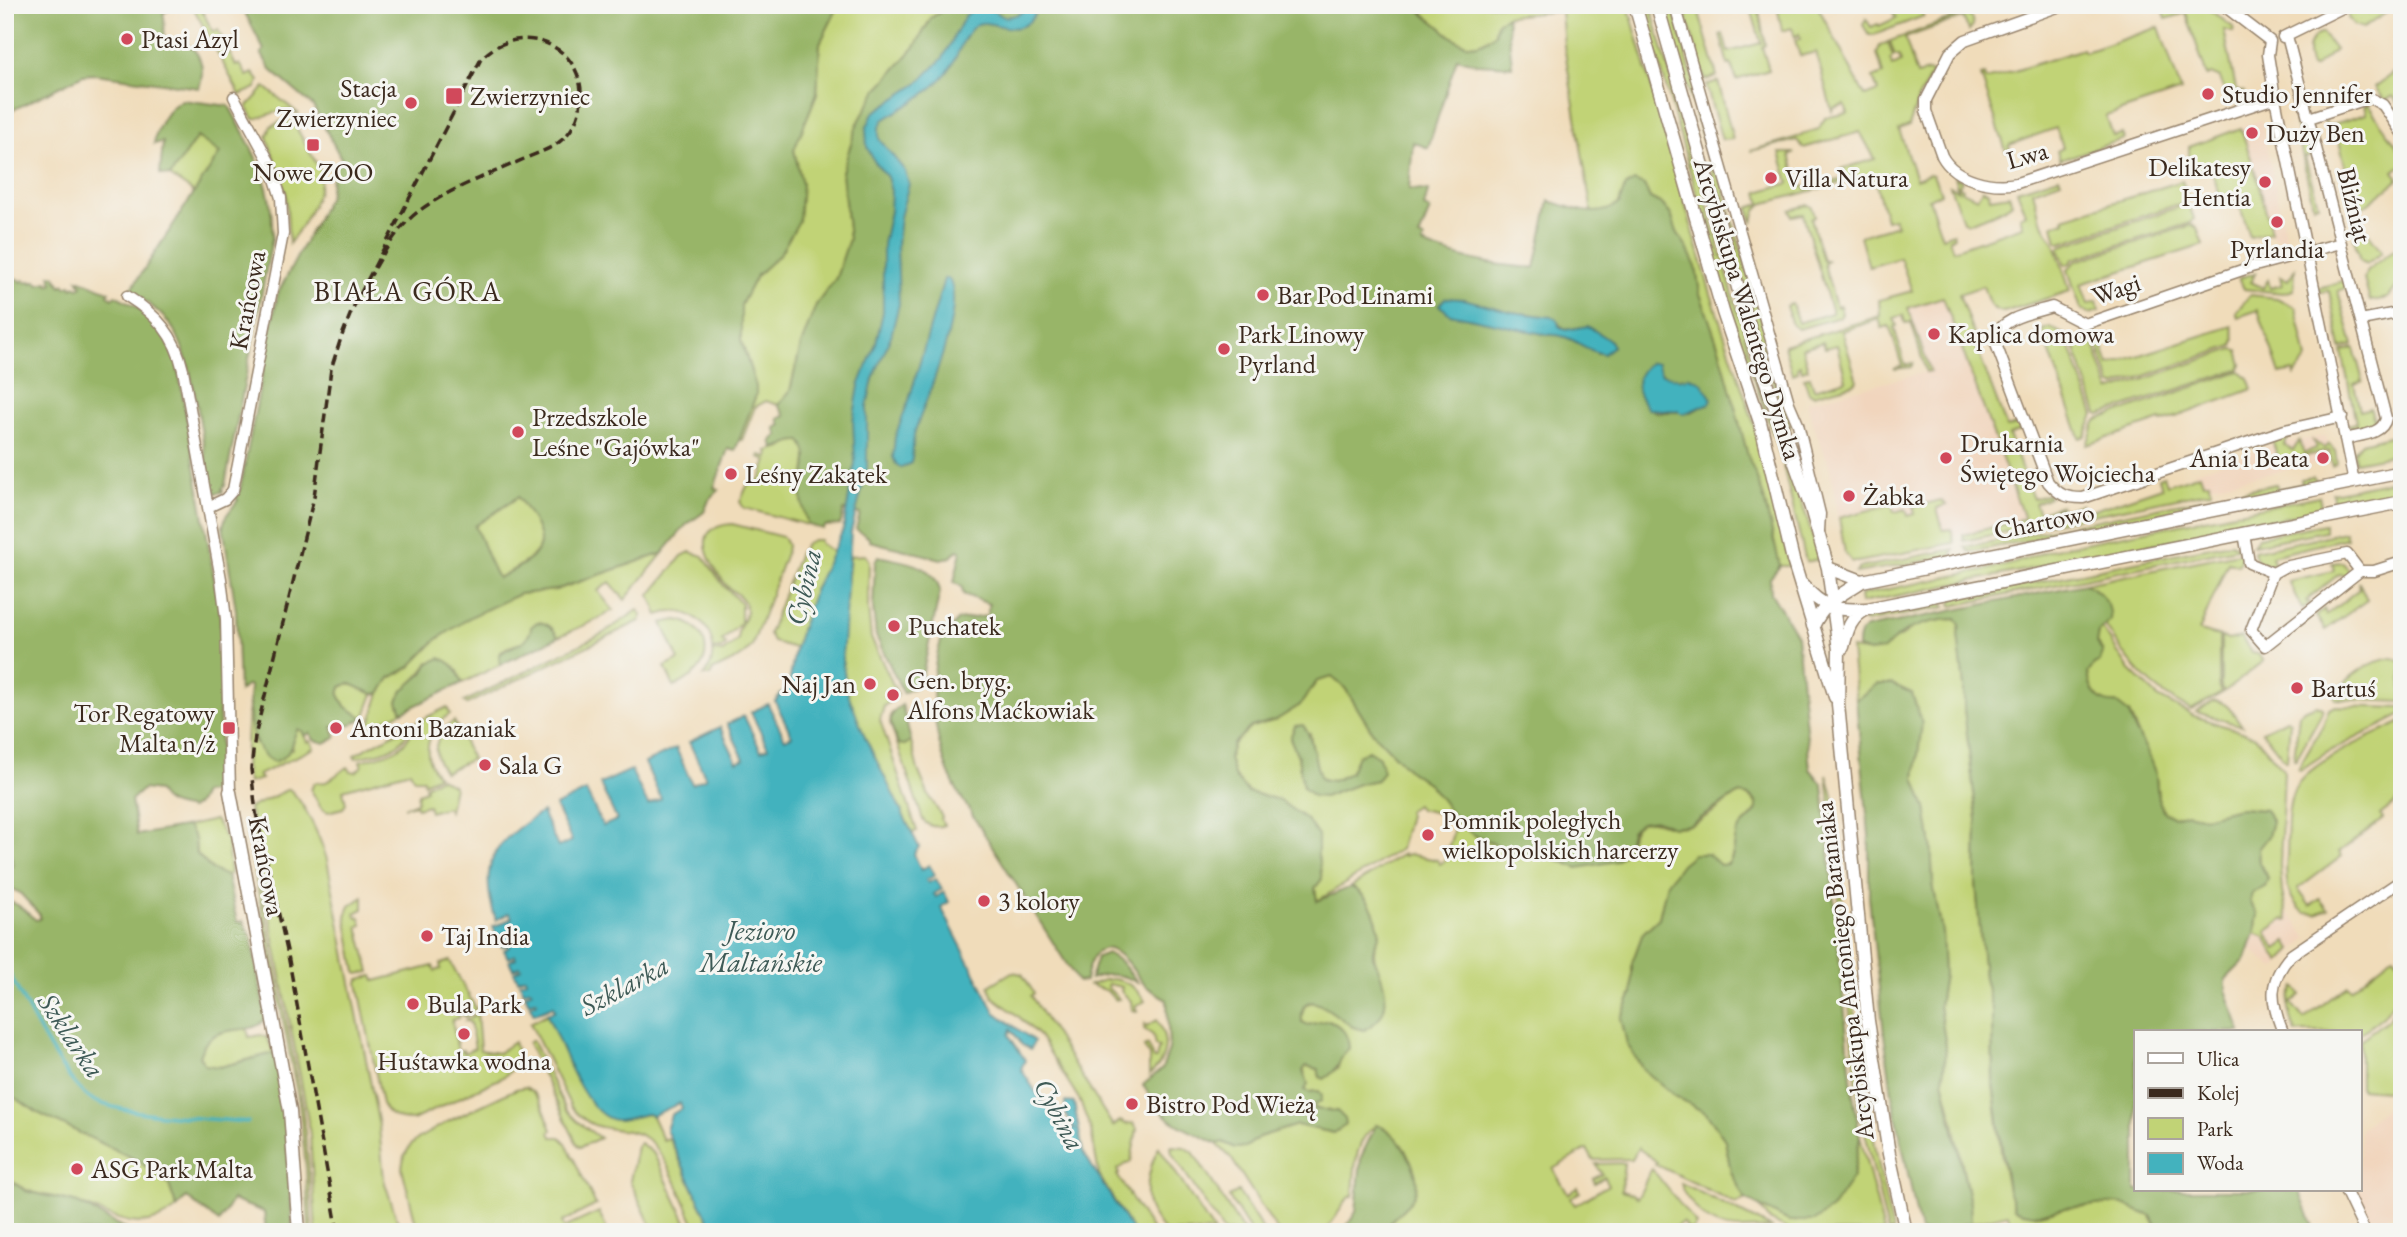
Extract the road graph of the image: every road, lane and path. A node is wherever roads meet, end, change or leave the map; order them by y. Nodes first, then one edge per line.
1 (1635, 5) edge
2 (1657, 5) edge
3 (1675, 5) edge
4 (2063, 5) edge
5 (2223, 5) edge
6 (2348, 5) edge
7 (2287, 36) junction
8 (2270, 41) junction
9 (234, 97) dead end
10 (2275, 98) junction
11 (2309, 118) junction
12 (2402, 133) edge
13 (2341, 243) junction
14 (2306, 252) junction
15 (127, 296) dead end
16 (2402, 312) edge
17 (2361, 320) junction
18 (2342, 417) junction
19 (2344, 439) junction
20 (2402, 472) edge
21 (2354, 482) junction
22 (2402, 502) edge
23 (208, 507) junction
24 (2244, 533) junction
25 (1819, 534) junction
26 (2402, 562) edge
27 (1828, 568) junction
28 (2360, 571) junction
29 (2273, 573) junction
30 (1800, 581) junction
31 (1862, 581) junction
32 (1831, 604) junction
33 (1867, 609) junction
34 (1813, 626) junction
35 (1840, 658) junction
36 (1838, 704) junction
37 (230, 792) joint
38 (2402, 880) edge
39 (2282, 1030) edge
40 (2346, 1192) edge
41 (299, 1232) edge
42 (1906, 1232) edge
43 (2365, 1232) edge

1 - 30 street, Arcybiskupa Walentego Dymka
2 - 25 street, Arcybiskupa Walentego Dymka
3 - 25 street
4 - 10 street, Lwa
5 - 8 street
6 - 7 street
7 - 8 street
7 - 11 street, Bliźniąt
8 - 10 street
9 - 23 street, Krańcowa
10 - 14 street
11 - 12 street
11 - 13 street, Bliźniąt
13 - 14 street
13 - 17 street, Bliźniąt
14 - 18 street
14 - 18 street, Wagi
15 - 23 street, Krańcowa
16 - 17 street
17 - 19 street, Bliźniąt
18 - 19 street
19 - 21 street
20 - 21 street, Chartowo
21 - 31 street, Chartowo
22 - 24 street, Chartowo
23 - 37 street, Krańcowa
24 - 29 street
24 - 33 street, Chartowo
25 - 27 street, Arcybiskupa Walentego Dymka
26 - 28 street
27 - 31 street
27 - 32 street, Arcybiskupa Walentego Dymka
28 - 29 street
28 - 29 street
30 - 32 street
30 - 34 street, Arcybiskupa Walentego Dymka
31 - 32 street, Chartowo
32 - 33 street, Chartowo
32 - 34 street, Chartowo
32 - 35 street, Arcybiskupa Antoniego Baraniaka
33 - 35 street
34 - 36 street, Arcybiskupa Antoniego Baraniaka
35 - 36 street, Arcybiskupa Antoniego Baraniaka
36 - 42 street, Arcybiskupa Antoniego Baraniaka
37 - 41 street, Krańcowa
38 - 39 street
40 - 43 street

